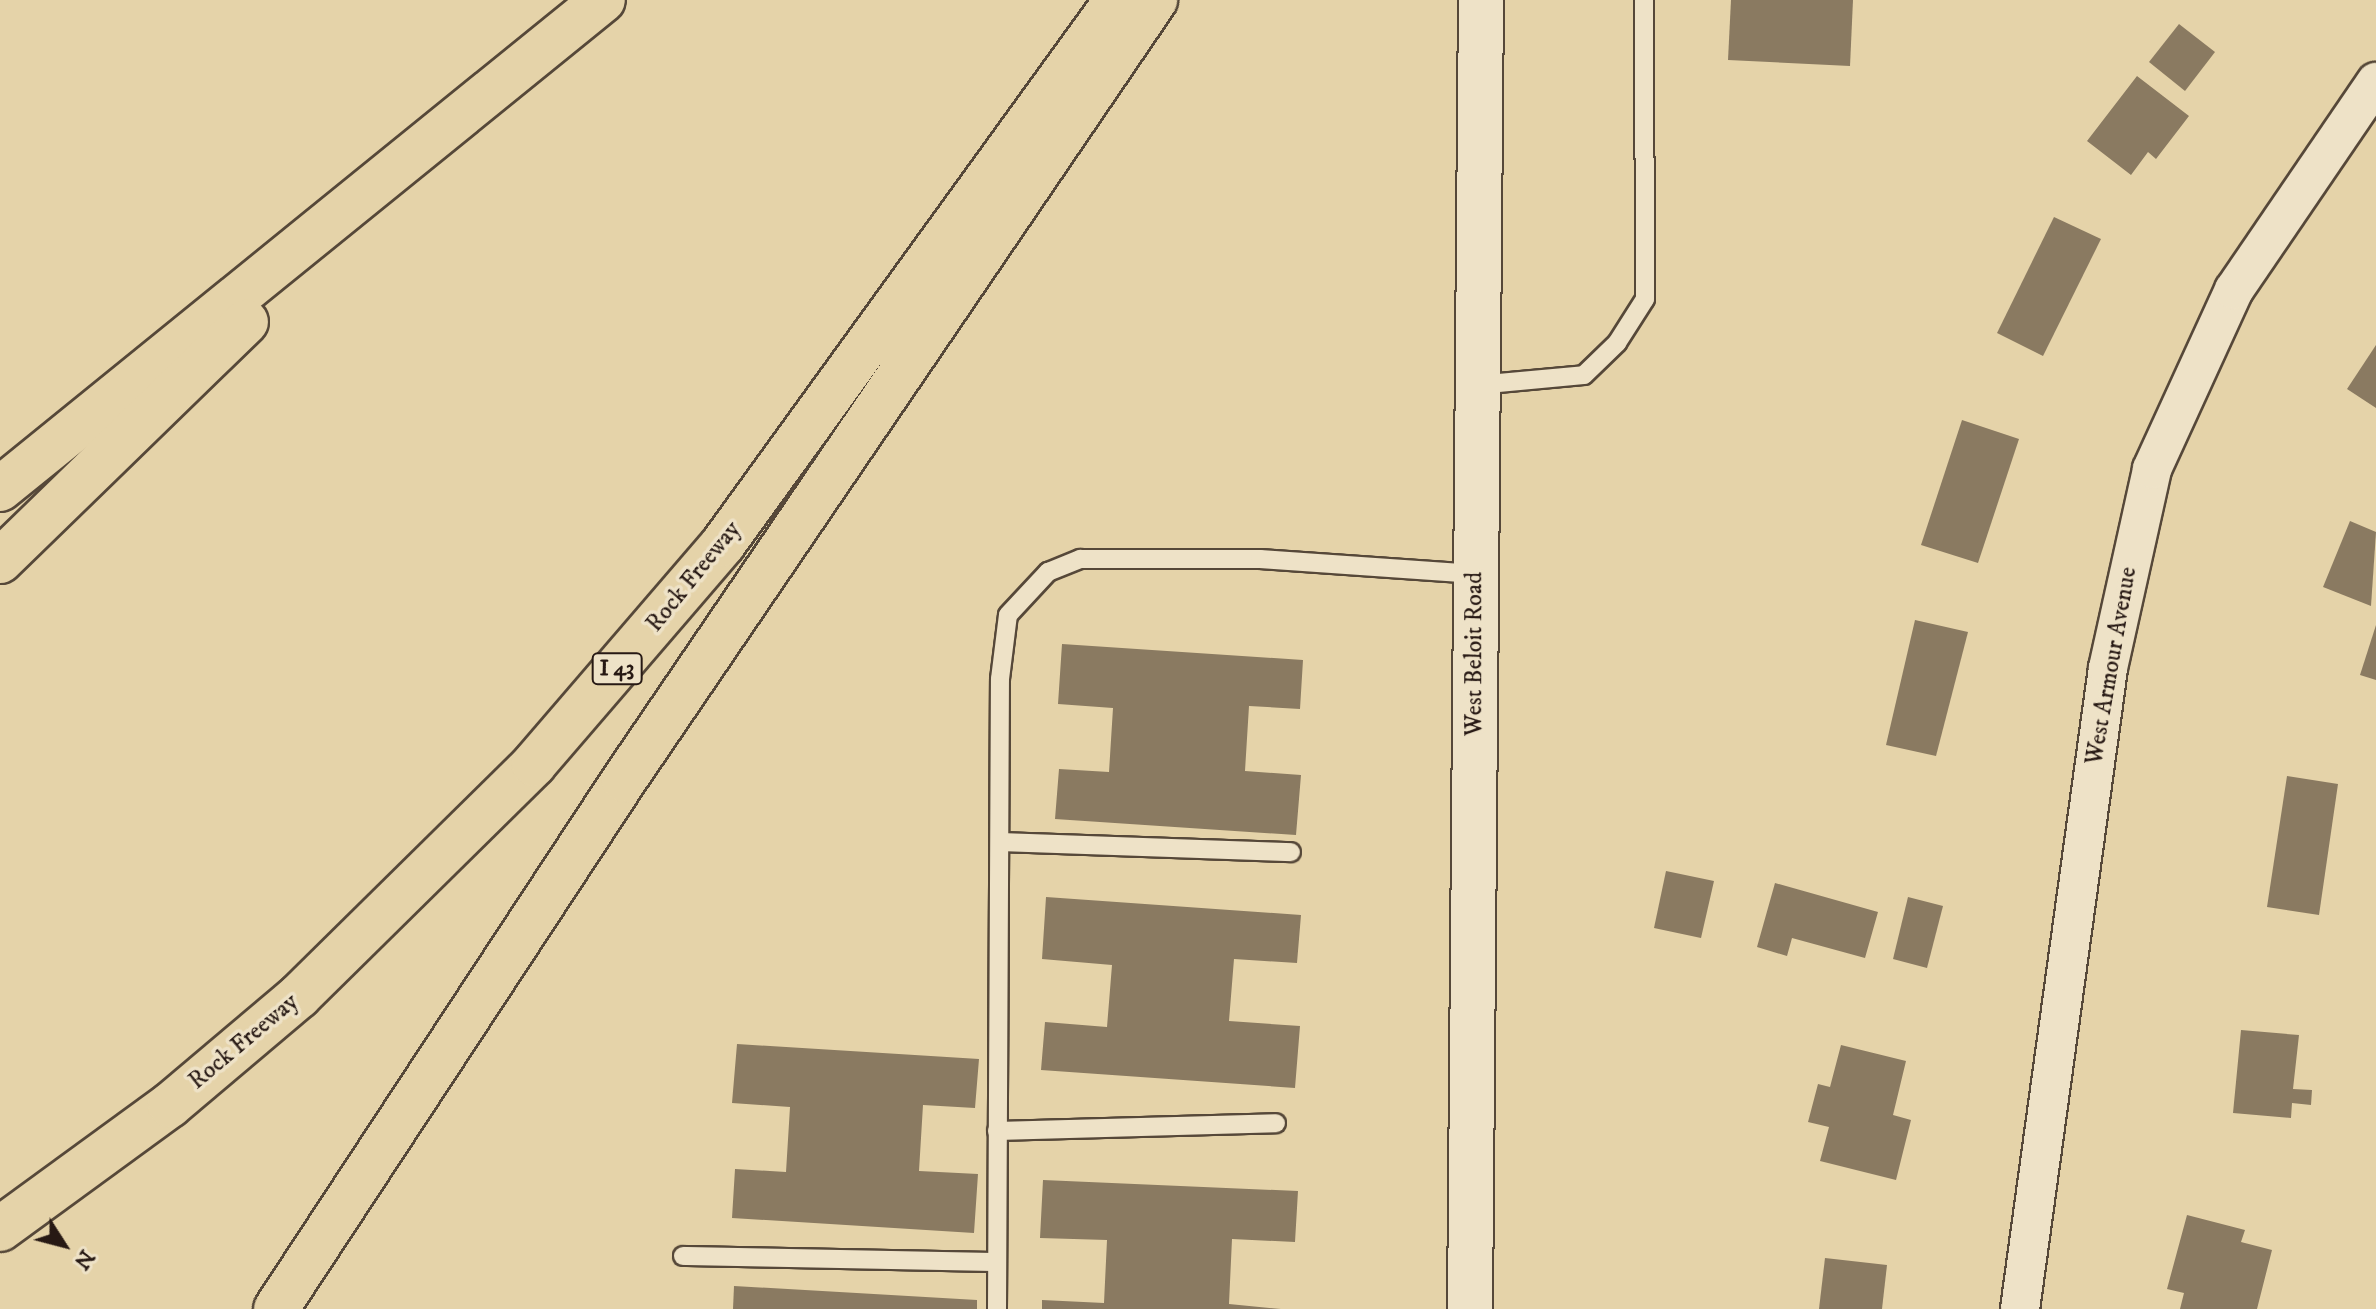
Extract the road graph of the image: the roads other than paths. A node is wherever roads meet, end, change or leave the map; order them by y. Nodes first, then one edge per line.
1 (603, 0) edge
2 (1117, 0) edge
3 (1155, 0) edge
4 (1481, 0) edge
5 (1644, 0) edge
6 (2376, 82) edge
7 (452, 123) junction
8 (1477, 385) junction
9 (0, 489) edge
10 (0, 561) edge
11 (1475, 574) junction
12 (1002, 842) junction
13 (1291, 852) dead end
14 (1276, 1123) dead end
15 (997, 1131) junction
16 (0, 1229) edge
17 (683, 1256) dead end
18 (997, 1262) junction
19 (276, 1309) edge
20 (997, 1309) edge
21 (1470, 1309) edge
22 (2020, 1309) edge

1 - 7 highway
2 - 16 highway, Rock Freeway / I 43
3 - 19 highway
4 - 8 main road, West Beloit Road
5 - 8 lane
6 - 22 street, West Armour Avenue
7 - 9 highway
7 - 10 highway
8 - 11 main road, West Beloit Road
11 - 12 lane
11 - 21 main road, West Beloit Road
12 - 13 lane
12 - 15 lane
14 - 15 lane
15 - 18 lane
17 - 18 lane
18 - 20 lane

